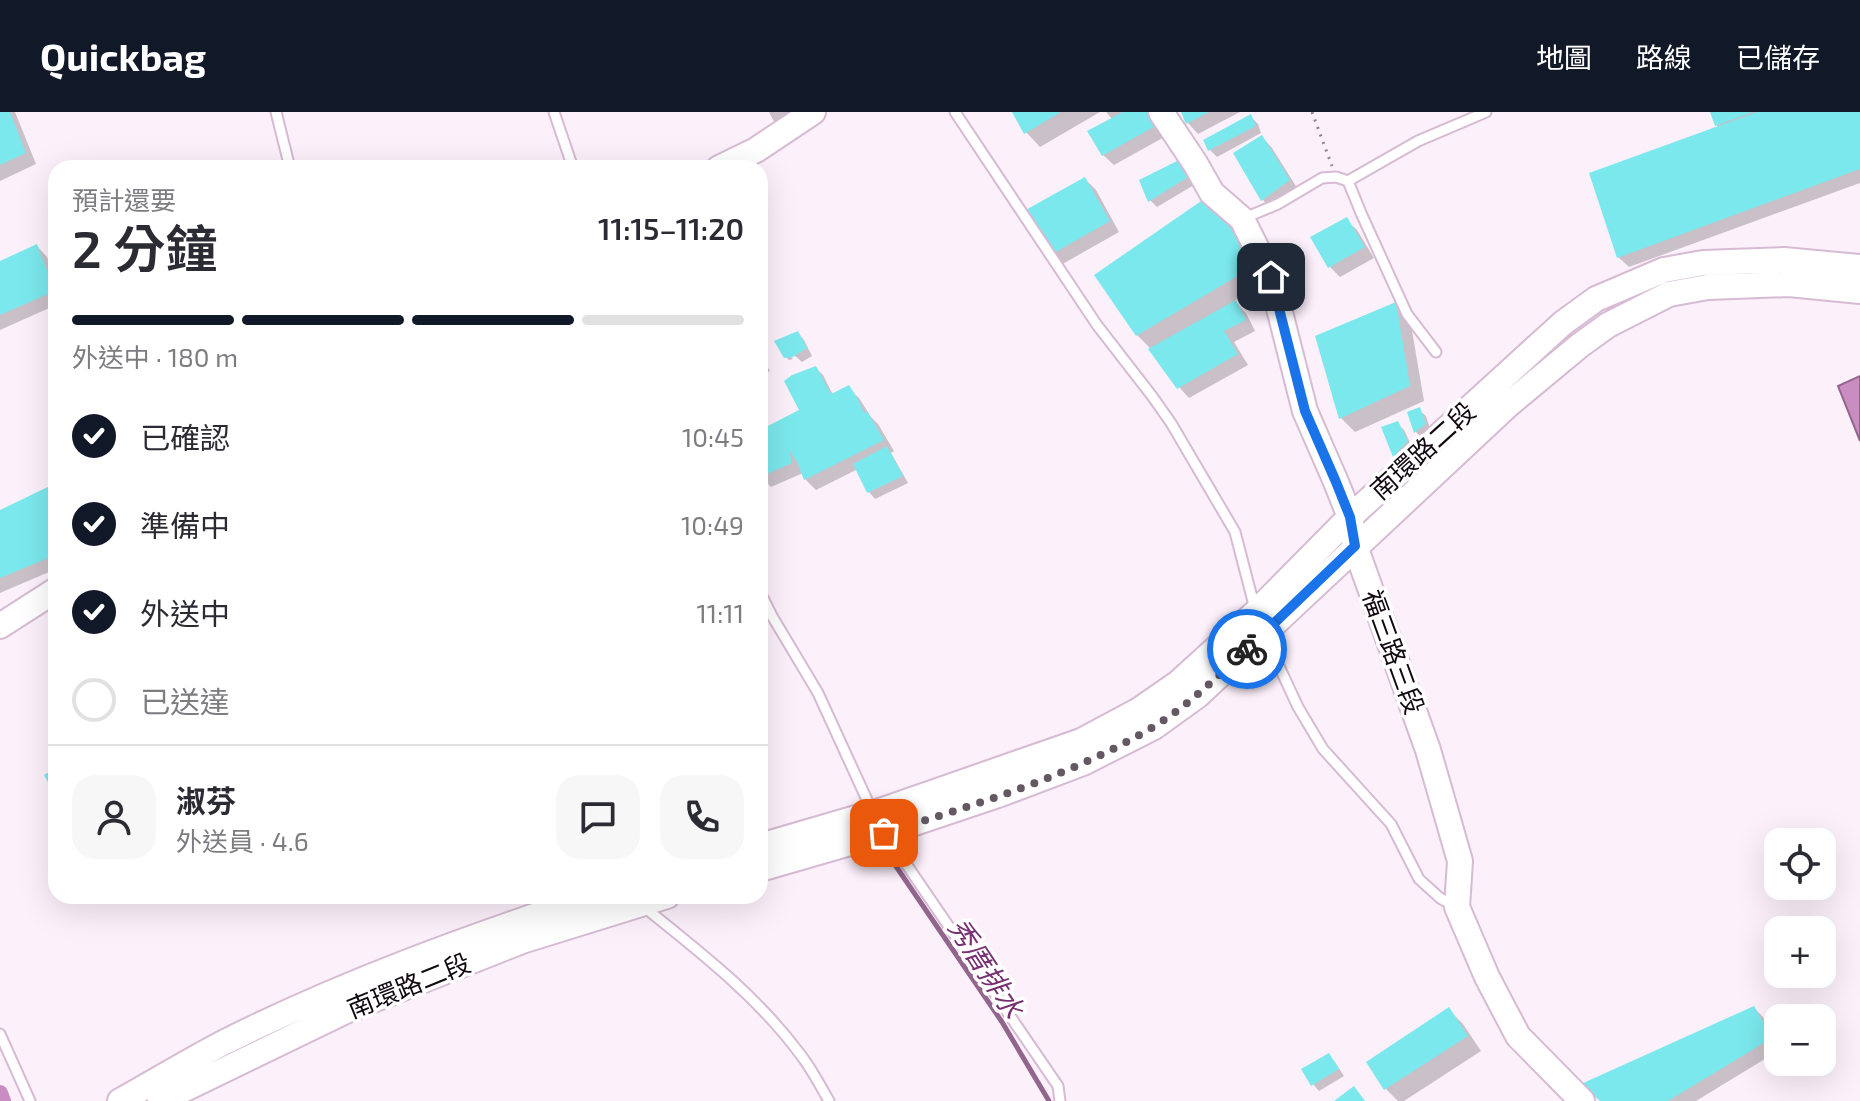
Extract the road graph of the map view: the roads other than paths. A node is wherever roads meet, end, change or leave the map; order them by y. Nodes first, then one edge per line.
1 (276, 112) edge
2 (554, 112) edge
3 (813, 112) edge
4 (955, 112) edge
5 (1161, 112) edge
6 (1486, 112) edge
7 (288, 160) edge
8 (570, 160) edge
9 (735, 160) edge
10 (1348, 181) junction
11 (1242, 219) junction
12 (1860, 267) edge
13 (1860, 291) edge
14 (1436, 352) dead end
15 (1350, 517) junction
16 (1355, 546) junction
17 (48, 595) edge
18 (768, 608) edge
19 (1260, 623) junction
20 (0, 626) edge
21 (879, 823) junction
22 (768, 844) edge
23 (768, 866) edge
24 (570, 904) edge
25 (626, 904) edge
26 (642, 904) edge
27 (1457, 907) junction
28 (0, 1034) edge
29 (30, 1101) edge
30 (120, 1101) edge
31 (160, 1101) edge
32 (829, 1101) edge
33 (1060, 1101) edge
34 (1582, 1101) edge

1 - 7 lane
2 - 8 lane
3 - 9 street
4 - 19 lane
5 - 11 street, 福三路三段
6 - 10 lane
10 - 11 lane
10 - 14 lane
11 - 15 street, 福三路三段
12 - 15 street, 南環路二段
13 - 16 street, 南環路二段
15 - 16 street, 福三路三段
15 - 19 street, 南環路二段
16 - 19 street, 南環路二段
16 - 27 street, 福三路三段
17 - 20 street
18 - 21 lane
19 - 21 street, 南環路二段
19 - 27 lane
21 - 22 street, 南環路二段
21 - 23 street, 南環路二段
21 - 33 lane
24 - 30 street, 南環路二段
25 - 31 street, 南環路二段
26 - 32 lane
27 - 34 street, 福三路三段
28 - 29 lane

